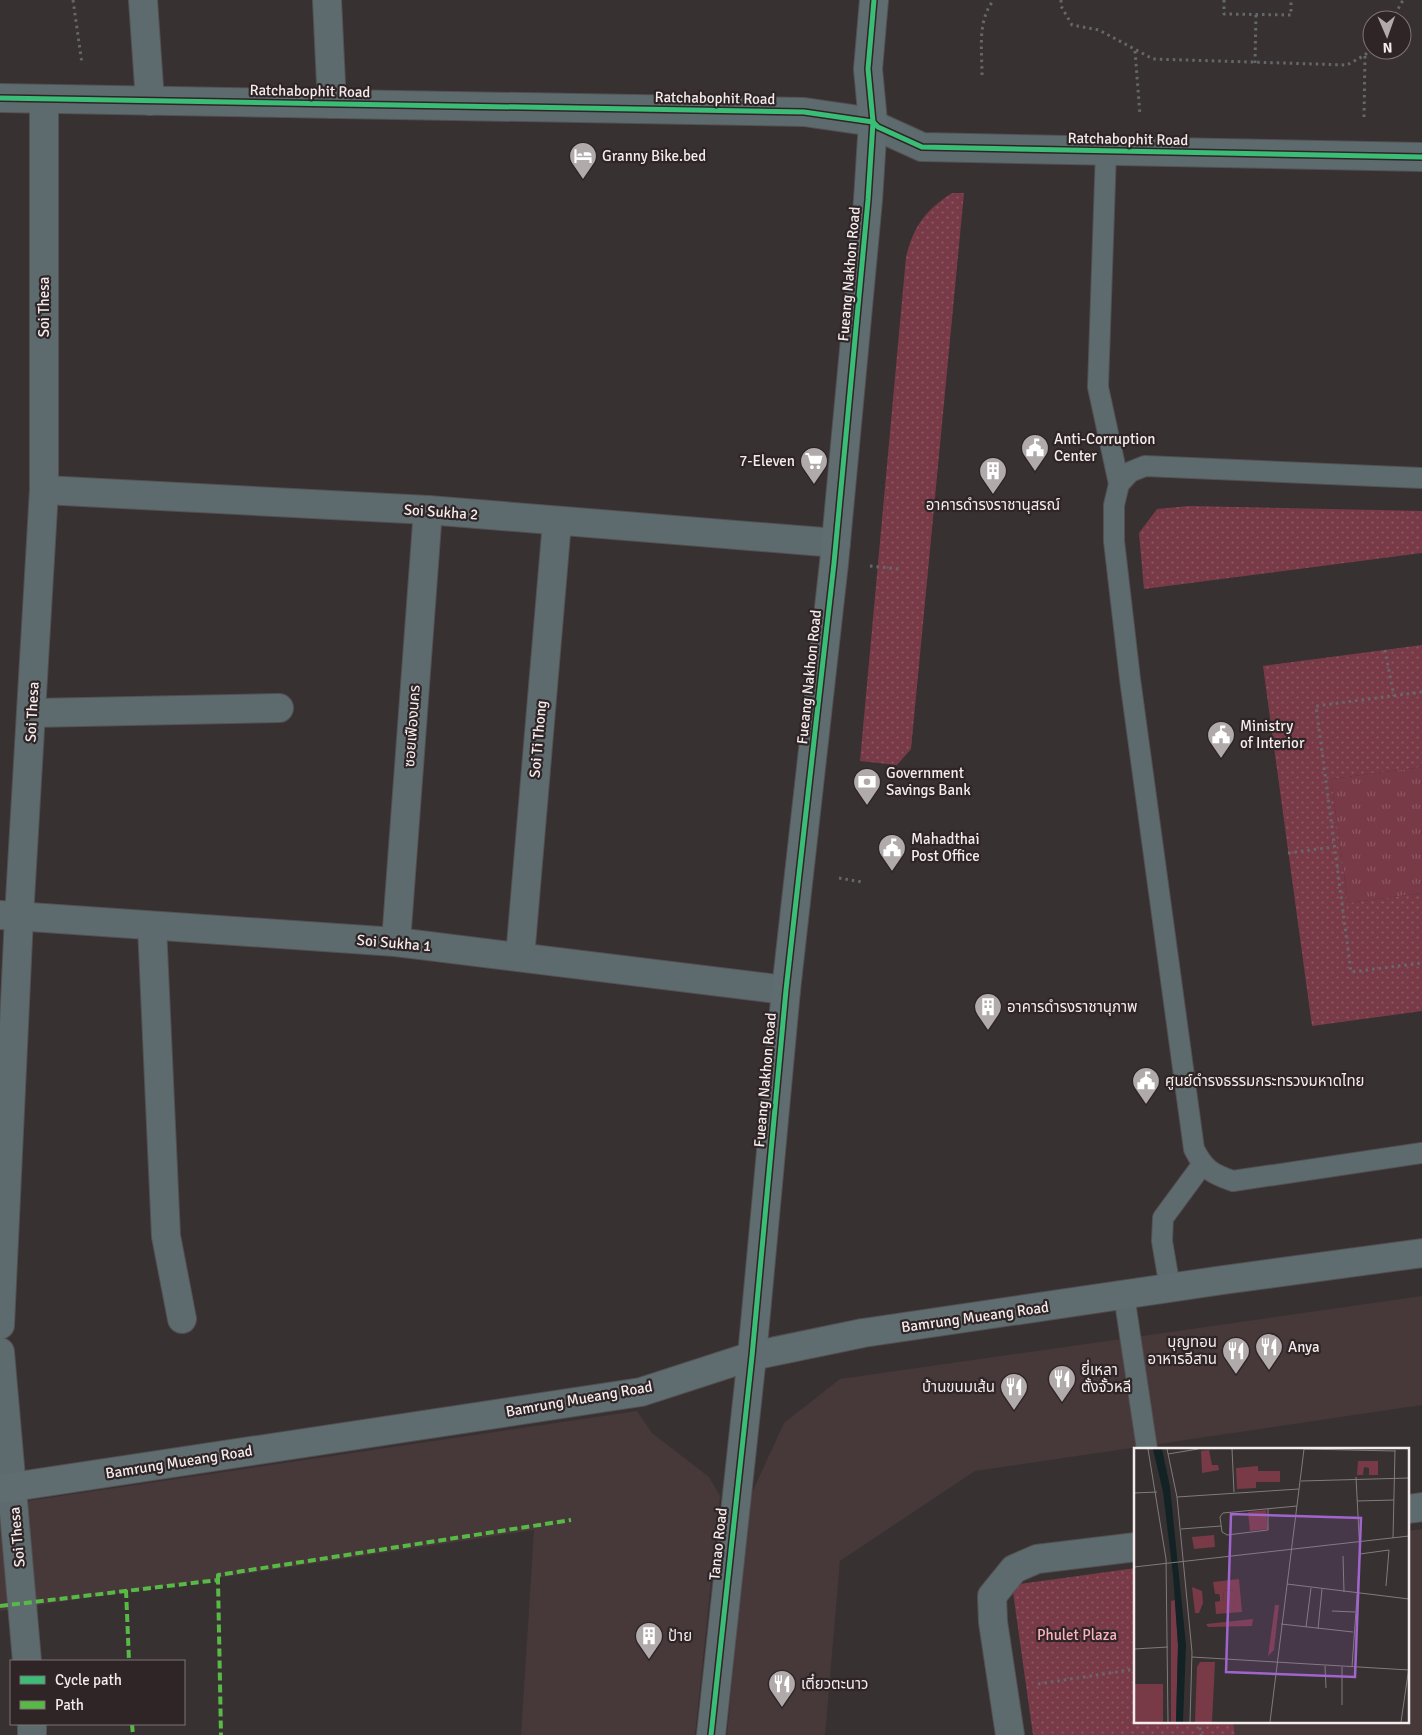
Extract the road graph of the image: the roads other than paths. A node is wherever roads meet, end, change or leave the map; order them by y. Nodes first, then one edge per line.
1 (143, 0) edge
2 (327, 0) edge
3 (874, 0) edge
4 (0, 98) edge
5 (44, 99) junction
6 (150, 100) junction
7 (332, 104) junction
8 (873, 122) junction
9 (1106, 151) junction
10 (1422, 157) edge
11 (1422, 478) edge
12 (1119, 484) junction
13 (44, 490) junction
14 (428, 510) junction
15 (557, 522) junction
16 (836, 543) junction
17 (279, 708) dead end
18 (33, 713) junction
19 (10, 916) edge
20 (152, 926) junction
21 (396, 942) junction
22 (520, 957) junction
23 (786, 990) junction
24 (1422, 1153) edge
25 (1202, 1165) junction
26 (1422, 1253) edge
27 (1170, 1288) junction
28 (1124, 1295) junction
29 (182, 1319) dead end
30 (0, 1325) edge
31 (0, 1352) edge
32 (752, 1356) junction
33 (1147, 1448) edge
34 (6, 1488) edge
35 (1134, 1547) edge
36 (27, 1660) edge
37 (711, 1735) edge
38 (1010, 1735) edge

1 - 6 street
2 - 7 street
3 - 8 street, Fueang Nakhon Road
4 - 5 street, Ratchabophit Road
5 - 6 street, Ratchabophit Road
5 - 13 street, Soi Thesa
6 - 7 street, Ratchabophit Road
7 - 8 street, Ratchabophit Road
8 - 9 street, Ratchabophit Road
8 - 16 street, Fueang Nakhon Road
9 - 10 street, Ratchabophit Road
9 - 12 lane
11 - 12 lane
12 - 25 lane
13 - 14 street, Soi Sukha 2
13 - 18 street, Soi Thesa
14 - 15 street, Soi Sukha 2
14 - 21 street, ซอยเฟืองนคร
15 - 16 street, Soi Sukha 2
15 - 22 street, Soi Ti Thong
16 - 23 street, Fueang Nakhon Road
17 - 18 street
18 - 19 street, Soi Thesa
19 - 20 street, Soi Sukha 1
19 - 30 street, Soi Thesa
20 - 21 street, Soi Sukha 1
20 - 29 street
21 - 22 street, Soi Sukha 1
22 - 23 street, Soi Sukha 1
23 - 32 street, Fueang Nakhon Road
24 - 25 lane
25 - 27 lane
26 - 27 street, Bamrung Mueang Road
27 - 28 street, Bamrung Mueang Road
28 - 32 street, Bamrung Mueang Road
28 - 33 lane
31 - 34 street, Soi Thesa
32 - 34 street, Bamrung Mueang Road
32 - 37 street, Tanao Road
34 - 36 street, Soi Thesa
35 - 38 street

